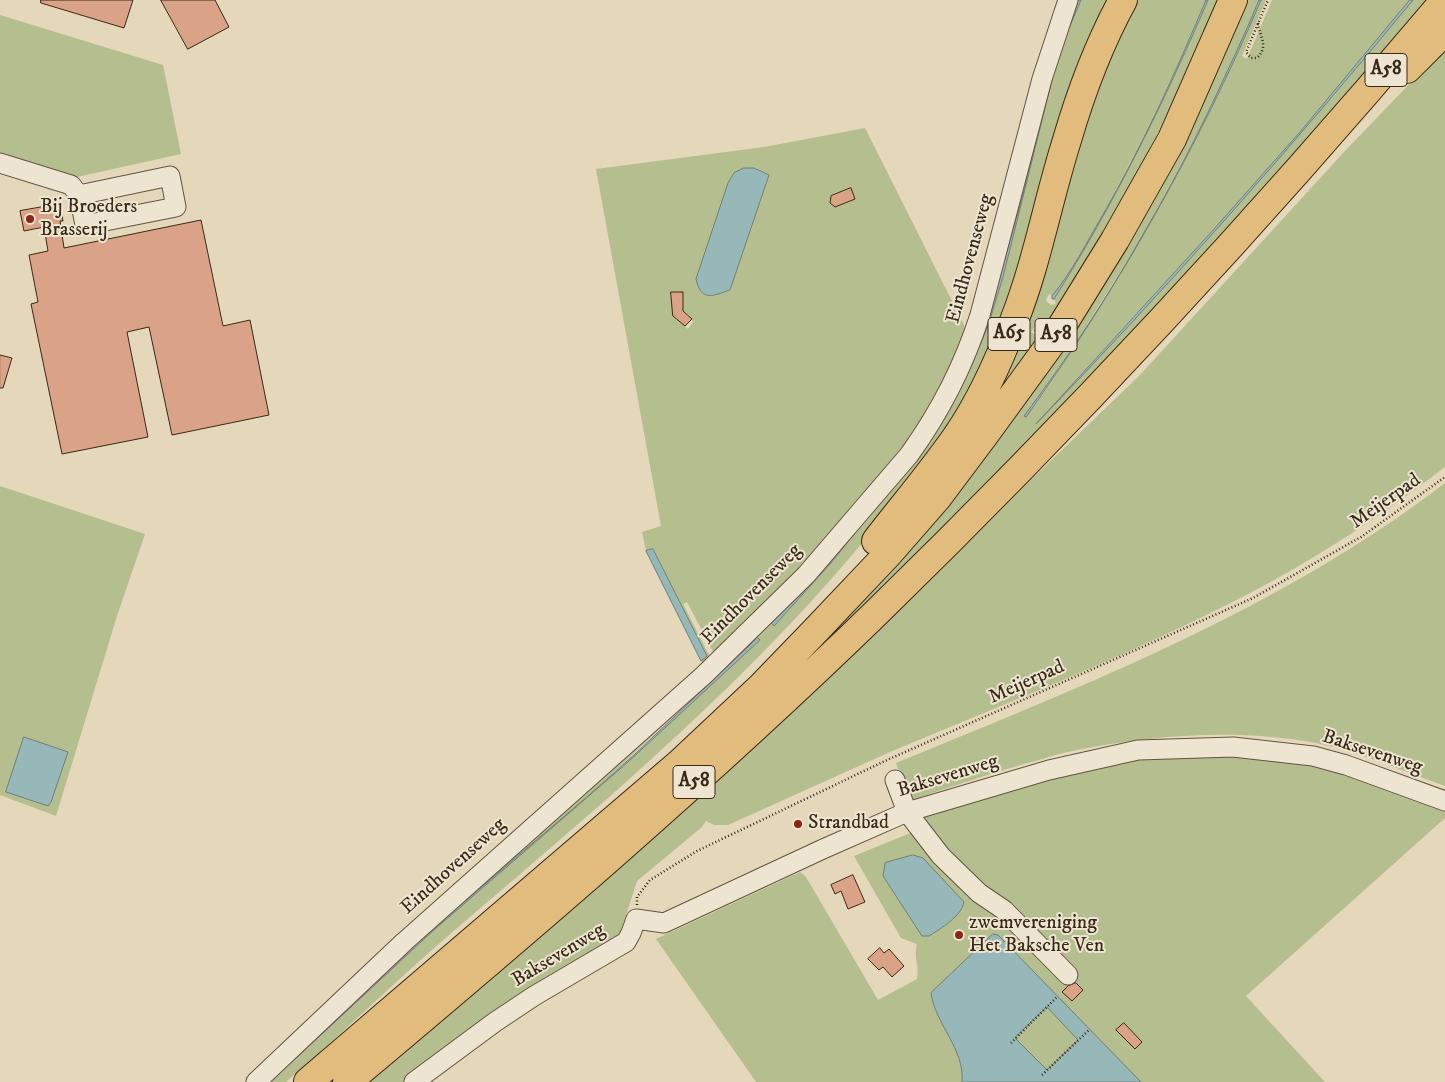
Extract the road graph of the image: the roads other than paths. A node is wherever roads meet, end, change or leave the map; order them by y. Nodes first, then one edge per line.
1 (1068, 0) edge
2 (1123, 0) edge
3 (1233, 0) edge
4 (1444, 0) edge
5 (1445, 32) edge
6 (1326, 138) junction
7 (0, 163) edge
8 (79, 194) junction
9 (816, 629) junction
10 (894, 780) dead end
11 (1445, 801) edge
12 (907, 812) junction
13 (1068, 975) dead end
14 (256, 1082) edge
15 (308, 1082) edge
16 (347, 1082) edge
17 (414, 1082) edge

1 - 14 street, Eindhovenseweg
2 - 9 highway, A65
3 - 9 highway, A58
4 - 6 highway, A58
5 - 6 highway, A58
6 - 16 highway, A58
7 - 8 street
8 - 8 street
9 - 15 highway, A58
10 - 12 street
11 - 12 street, Baksevenweg
12 - 13 street
12 - 17 street, Baksevenweg

